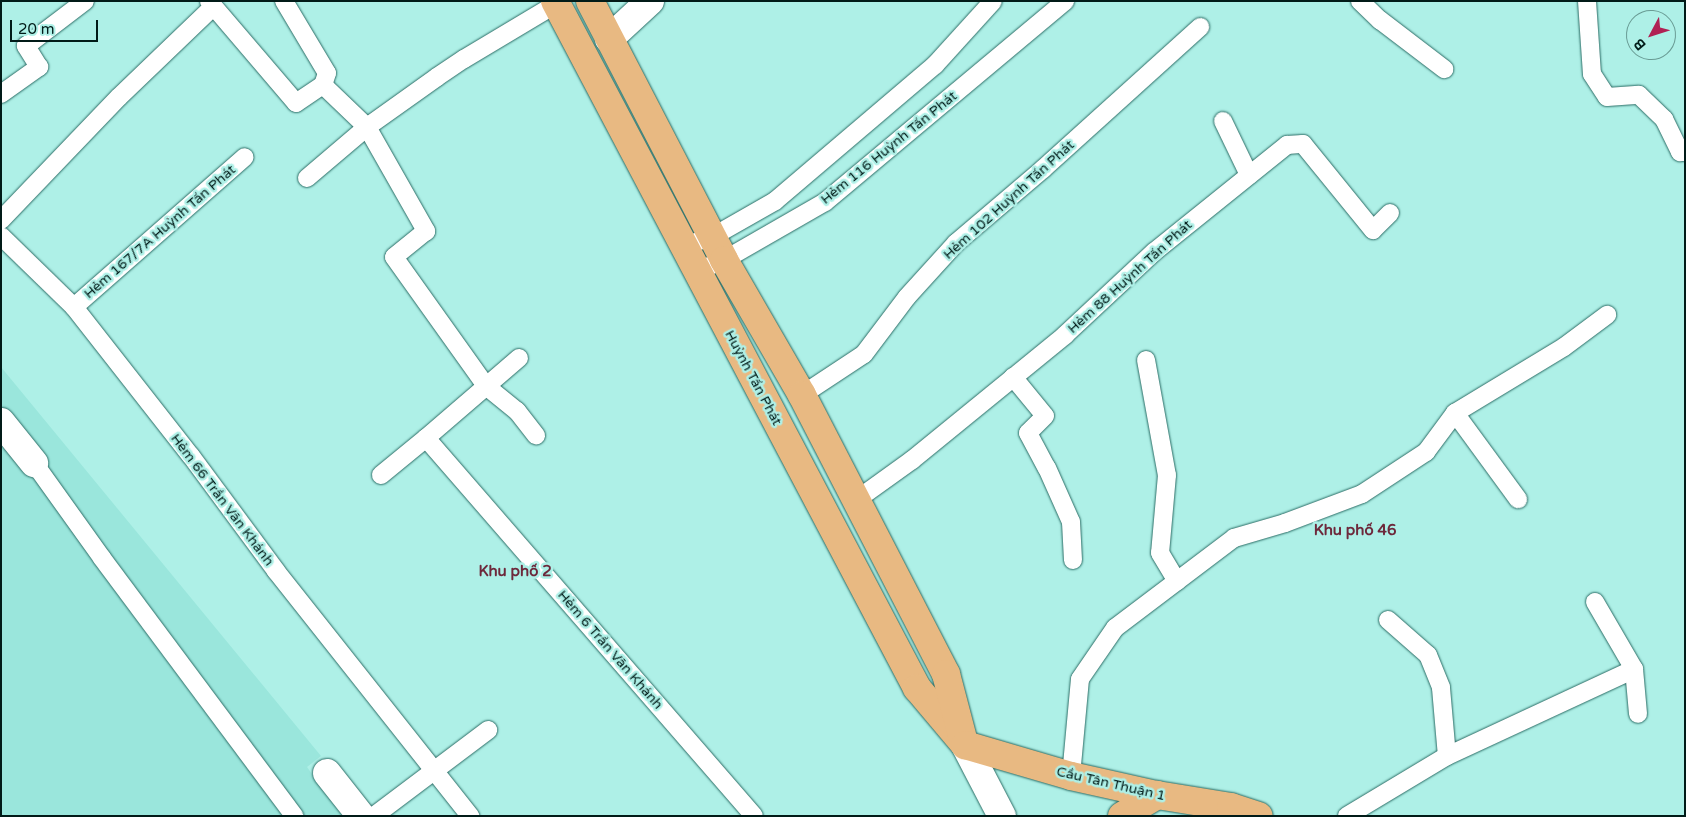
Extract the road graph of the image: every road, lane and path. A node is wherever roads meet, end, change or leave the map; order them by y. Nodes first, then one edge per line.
1 (85, 1) edge
2 (284, 1) edge
3 (590, 1) edge
4 (650, 1) edge
5 (993, 1) edge
6 (1065, 1) edge
7 (1360, 1) edge
8 (1588, 1) edge
9 (557, 2) edge
10 (211, 4) edge
11 (1200, 28) dead end
12 (609, 39) junction
13 (1444, 69) dead end
14 (323, 85) junction
15 (1, 94) edge
16 (1222, 120) dead end
17 (367, 127) junction
18 (1685, 152) edge
19 (245, 157) dead end
20 (1249, 175) junction
21 (307, 178) dead end
22 (1390, 213) dead end
23 (1, 220) edge
24 (1, 236) edge
25 (683, 246) junction
26 (718, 249) junction
27 (697, 272) junction
28 (74, 307) junction
29 (1607, 315) dead end
30 (519, 358) dead end
31 (1146, 360) dead end
32 (1013, 377) junction
33 (486, 386) junction
34 (802, 396) junction
35 (1455, 413) junction
36 (1, 422) edge
37 (536, 434) dead end
38 (426, 438) junction
39 (34, 463) joint
40 (381, 475) dead end
41 (1518, 500) dead end
42 (855, 501) junction
43 (1073, 560) dead end
44 (1177, 581) junction
45 (1595, 602) dead end
46 (1388, 620) dead end
47 (1634, 670) junction
48 (1638, 714) dead end
49 (488, 730) dead end
50 (965, 745) junction
51 (1447, 756) junction
52 (435, 771) junction
53 (327, 773) dead end
54 (1071, 776) junction
55 (1157, 795) junction
56 (1370, 809) edge
57 (1233, 811) edge
58 (294, 816) edge
59 (361, 816) edge
60 (374, 816) edge
61 (470, 816) edge
62 (754, 816) edge
63 (1002, 816) edge
64 (1122, 816) edge
65 (1259, 816) edge
66 (1347, 816) edge

1 - 15 lane
2 - 14 lane
3 - 12 main road, Huỳnh Tấn Phát
4 - 12 street
5 - 26 lane
6 - 26 lane, Hẻm 116 Huỳnh Tấn Phát
7 - 13 lane
8 - 18 lane
9 - 17 lane
9 - 25 main road, Huỳnh Tấn Phát
10 - 14 lane
10 - 23 lane
11 - 34 lane, Hẻm 102 Huỳnh Tấn Phát
12 - 26 main road, Huỳnh Tấn Phát
14 - 17 lane
16 - 20 lane
17 - 21 lane
17 - 33 lane
19 - 28 lane, Hẻm 167/7A Huỳnh Tấn Phát
20 - 22 lane, Hẻm 88 Huỳnh Tấn Phát
20 - 32 lane, Hẻm 88 Huỳnh Tấn Phát
24 - 28 lane, Hẻm 66 Trần Văn Khánh
25 - 26 lane
25 - 27 main road, Huỳnh Tấn Phát
26 - 27 lane, Hẻm 116 Huỳnh Tấn Phát
26 - 34 main road, Huỳnh Tấn Phát
27 - 50 main road, Huỳnh Tấn Phát
28 - 52 lane, Hẻm 66 Trần Văn Khánh
29 - 35 lane
30 - 33 lane
31 - 44 lane
32 - 42 lane, Hẻm 88 Huỳnh Tấn Phát
32 - 43 lane
33 - 37 lane
33 - 38 lane
34 - 42 main road, Huỳnh Tấn Phát
35 - 41 lane
35 - 44 lane
36 - 39 street
38 - 40 lane
38 - 62 lane, Hẻm 6 Trần Văn Khánh
39 - 58 lane
42 - 50 main road, Huỳnh Tấn Phát
44 - 54 lane
45 - 47 lane
46 - 51 lane
47 - 48 lane
47 - 51 lane
49 - 52 lane
50 - 54 main road, Cầu Tân Thuận 1
50 - 63 street, Huỳnh Tấn Phát
51 - 56 lane
52 - 60 lane
52 - 61 lane, Hẻm 66 Trần Văn Khánh
53 - 59 street
54 - 55 main road, Cầu Tân Thuận 1
55 - 57 main road, Cầu Tân Thuận 1
55 - 64 main road
56 - 66 lane
57 - 65 main road, Cầu Tân Thuận 1

